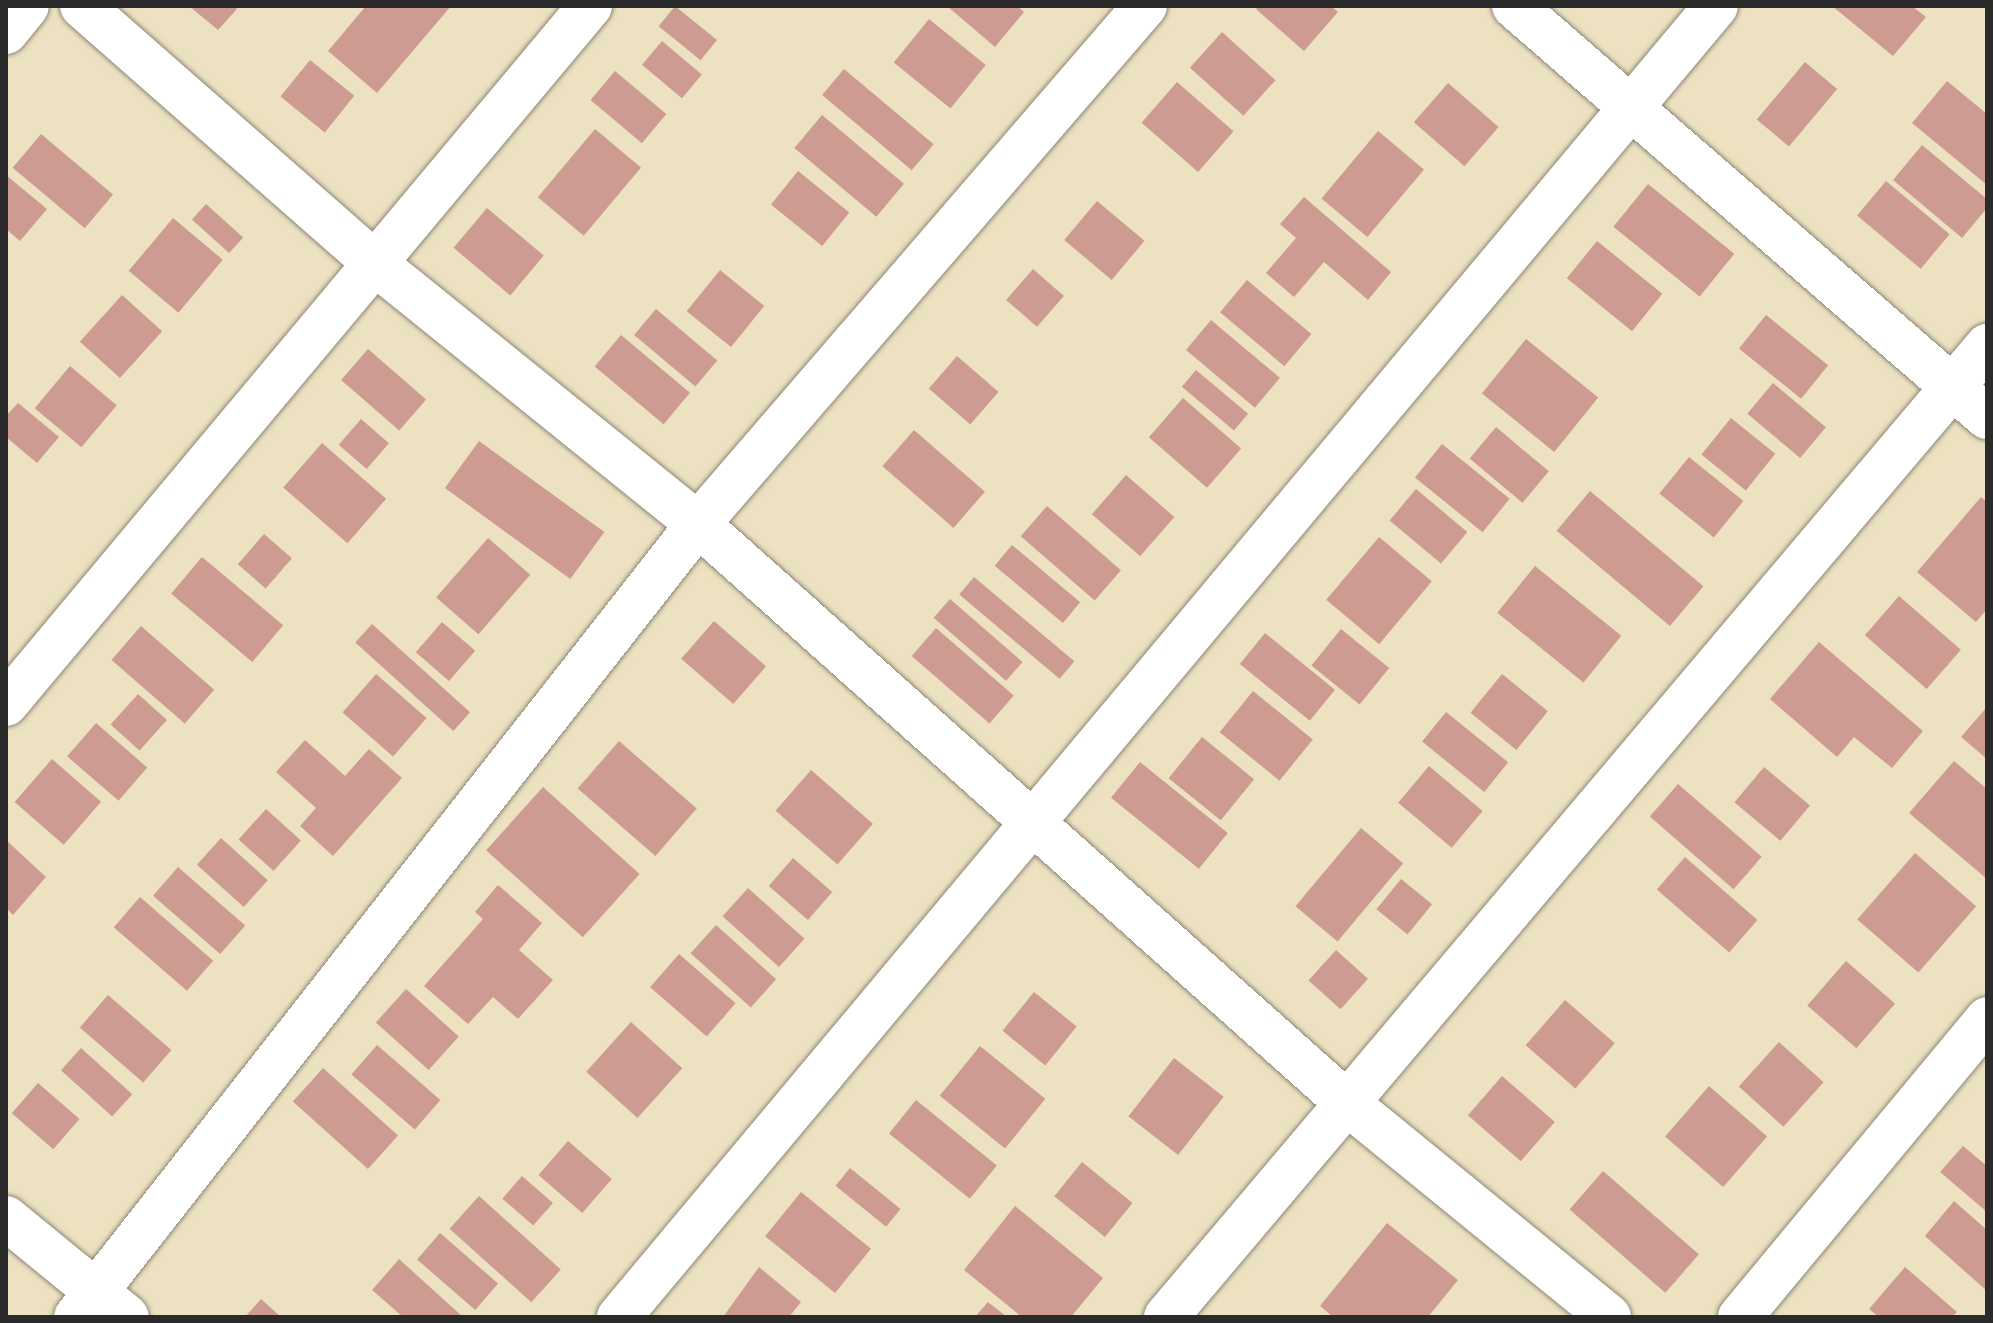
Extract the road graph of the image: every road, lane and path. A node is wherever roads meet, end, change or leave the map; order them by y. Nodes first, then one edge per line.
1 (27, 6) edge
2 (82, 6) edge
3 (590, 6) edge
4 (1145, 6) edge
5 (1514, 6) edge
6 (1716, 6) edge
7 (6, 32) edge
8 (1631, 107) junction
9 (377, 265) junction
10 (1987, 346) edge
11 (1953, 386) junction
12 (1987, 417) edge
13 (698, 524) junction
14 (6, 704) edge
15 (1030, 821) junction
16 (1987, 1019) edge
17 (1347, 1103) junction
18 (6, 1218) edge
19 (100, 1308) edge
20 (619, 1317) edge
21 (1166, 1317) edge
22 (1609, 1317) edge
23 (1740, 1317) edge

1 - 7 street
2 - 9 street
3 - 9 street
4 - 13 street
5 - 8 street
6 - 8 street
8 - 11 street
8 - 15 street
9 - 13 street
9 - 14 street
10 - 11 street
11 - 12 street
11 - 17 street
13 - 15 street
13 - 19 street
15 - 17 street
15 - 20 street
16 - 23 street
17 - 21 street
17 - 22 street
18 - 19 street

